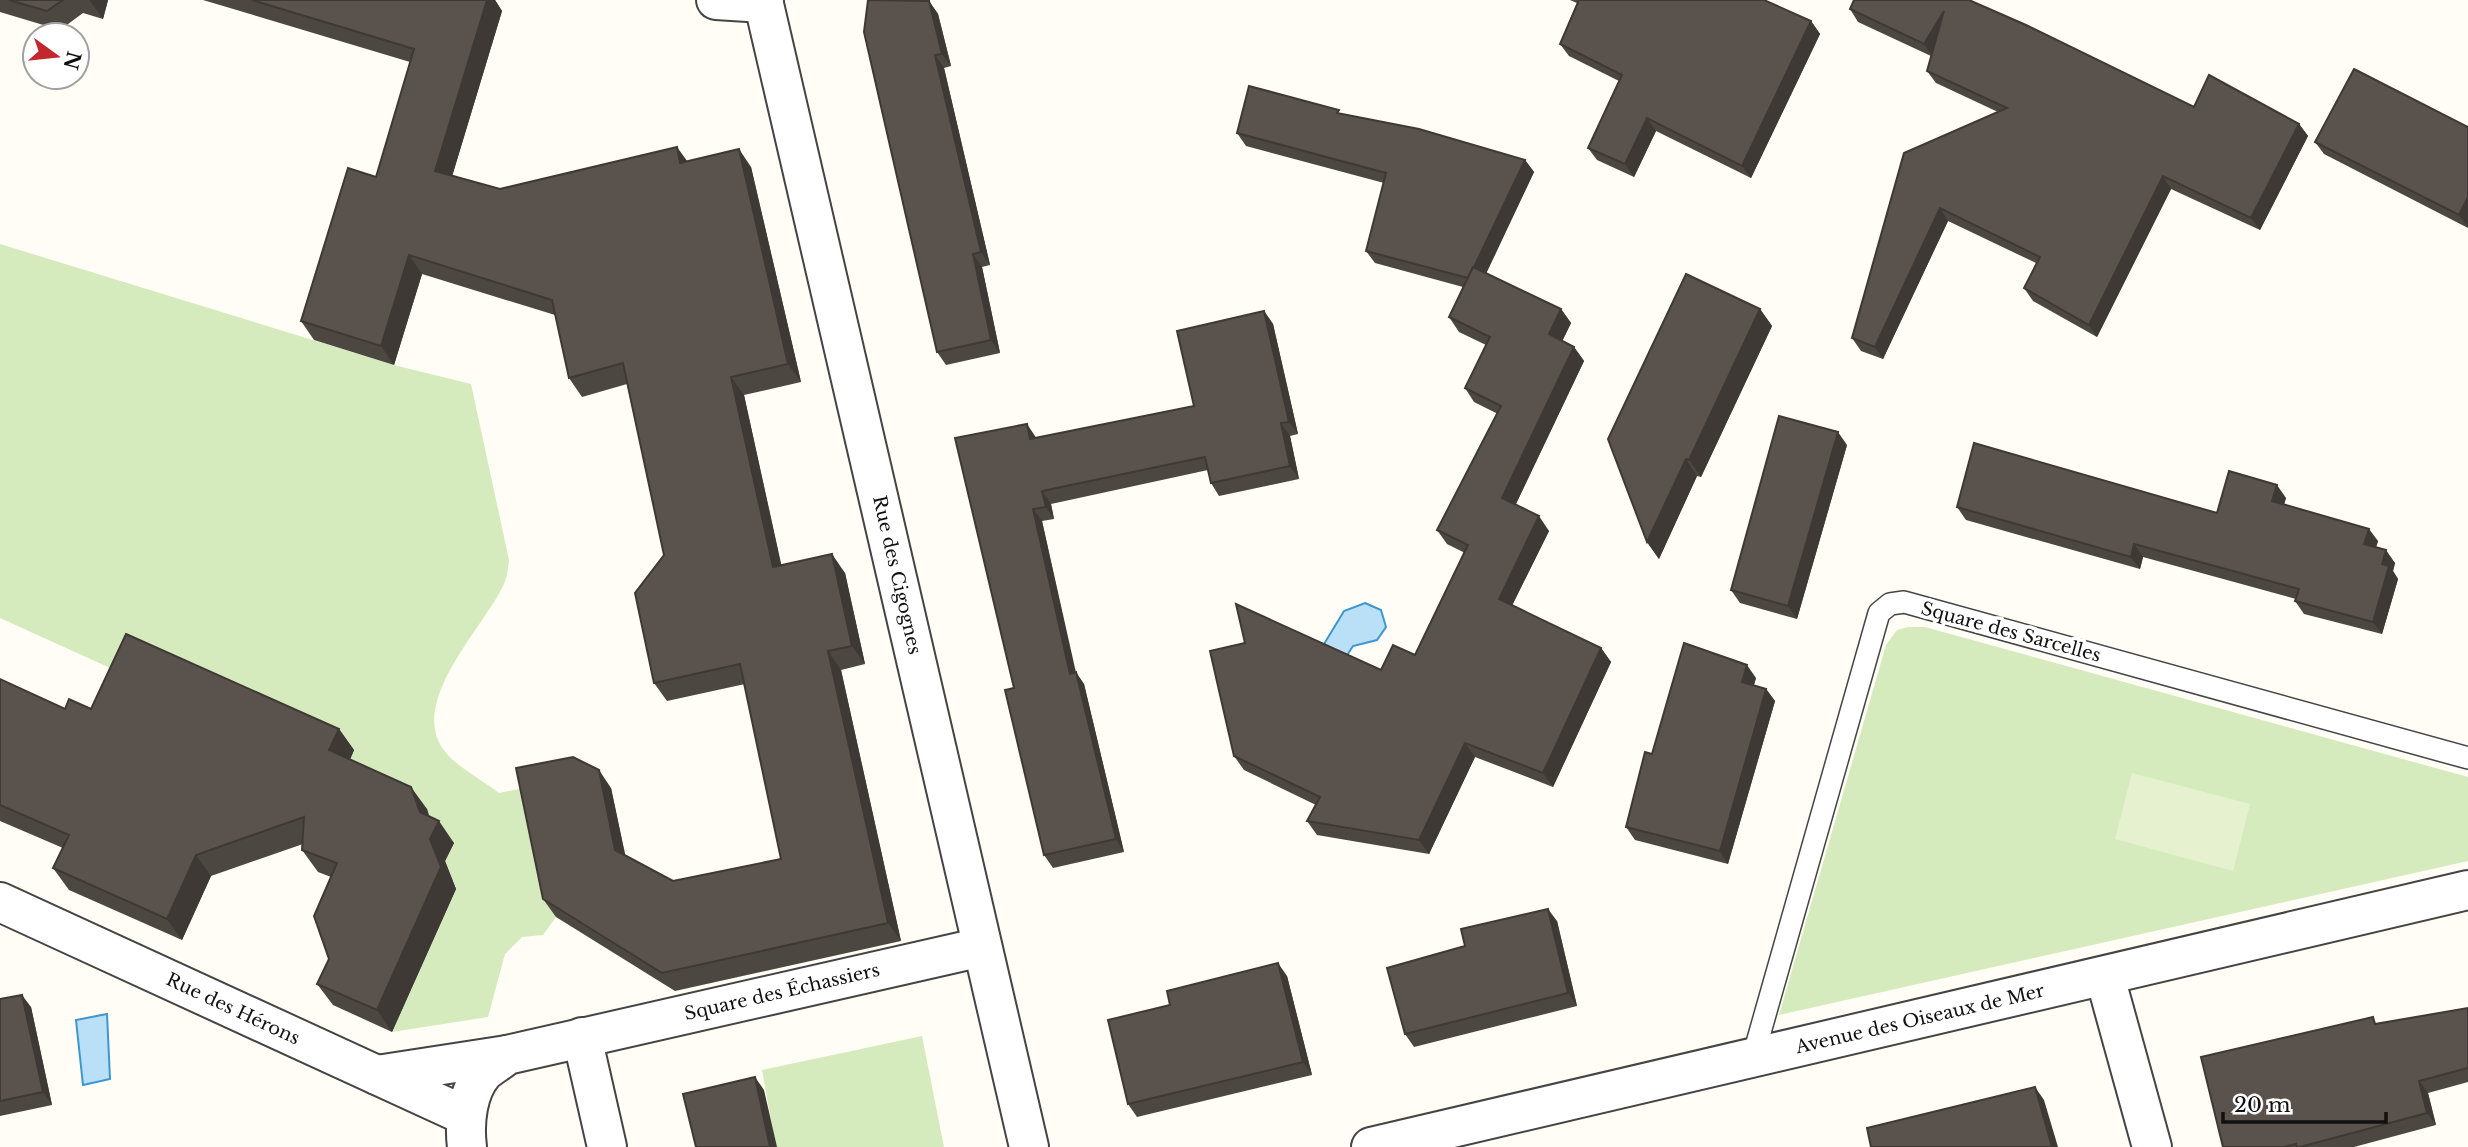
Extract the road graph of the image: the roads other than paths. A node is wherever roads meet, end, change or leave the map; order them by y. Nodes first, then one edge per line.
1 (716, 0) edge
2 (763, 1) edge
3 (2468, 758) edge
4 (2468, 890) edge
5 (0, 902) edge
6 (982, 947) junction
7 (2105, 977) junction
8 (582, 1037) junction
9 (507, 1055) junction
10 (1753, 1057) junction
11 (377, 1075) junction
12 (467, 1131) edge
13 (1506, 1131) edge
14 (607, 1147) edge
15 (1029, 1147) edge
16 (1371, 1147) edge
17 (2152, 1147) edge

1 - 2 street, Rue des Cigognes
2 - 6 street, Rue des Cigognes
3 - 10 lane, Square des Sarcelles
4 - 7 street, Avenue des Oiseaux de Mer
5 - 11 street, Rue des Hérons
6 - 8 street, Square des Échassiers
6 - 15 street, Rue des Cigognes
7 - 10 street, Avenue des Oiseaux de Mer
7 - 17 street
8 - 9 street, Square des Échassiers
8 - 14 street
9 - 11 street
9 - 12 street, Square des Échassiers
10 - 13 street, Avenue des Oiseaux de Mer
11 - 12 street, Rue des Hérons
13 - 16 street, Avenue des Oiseaux de Mer

